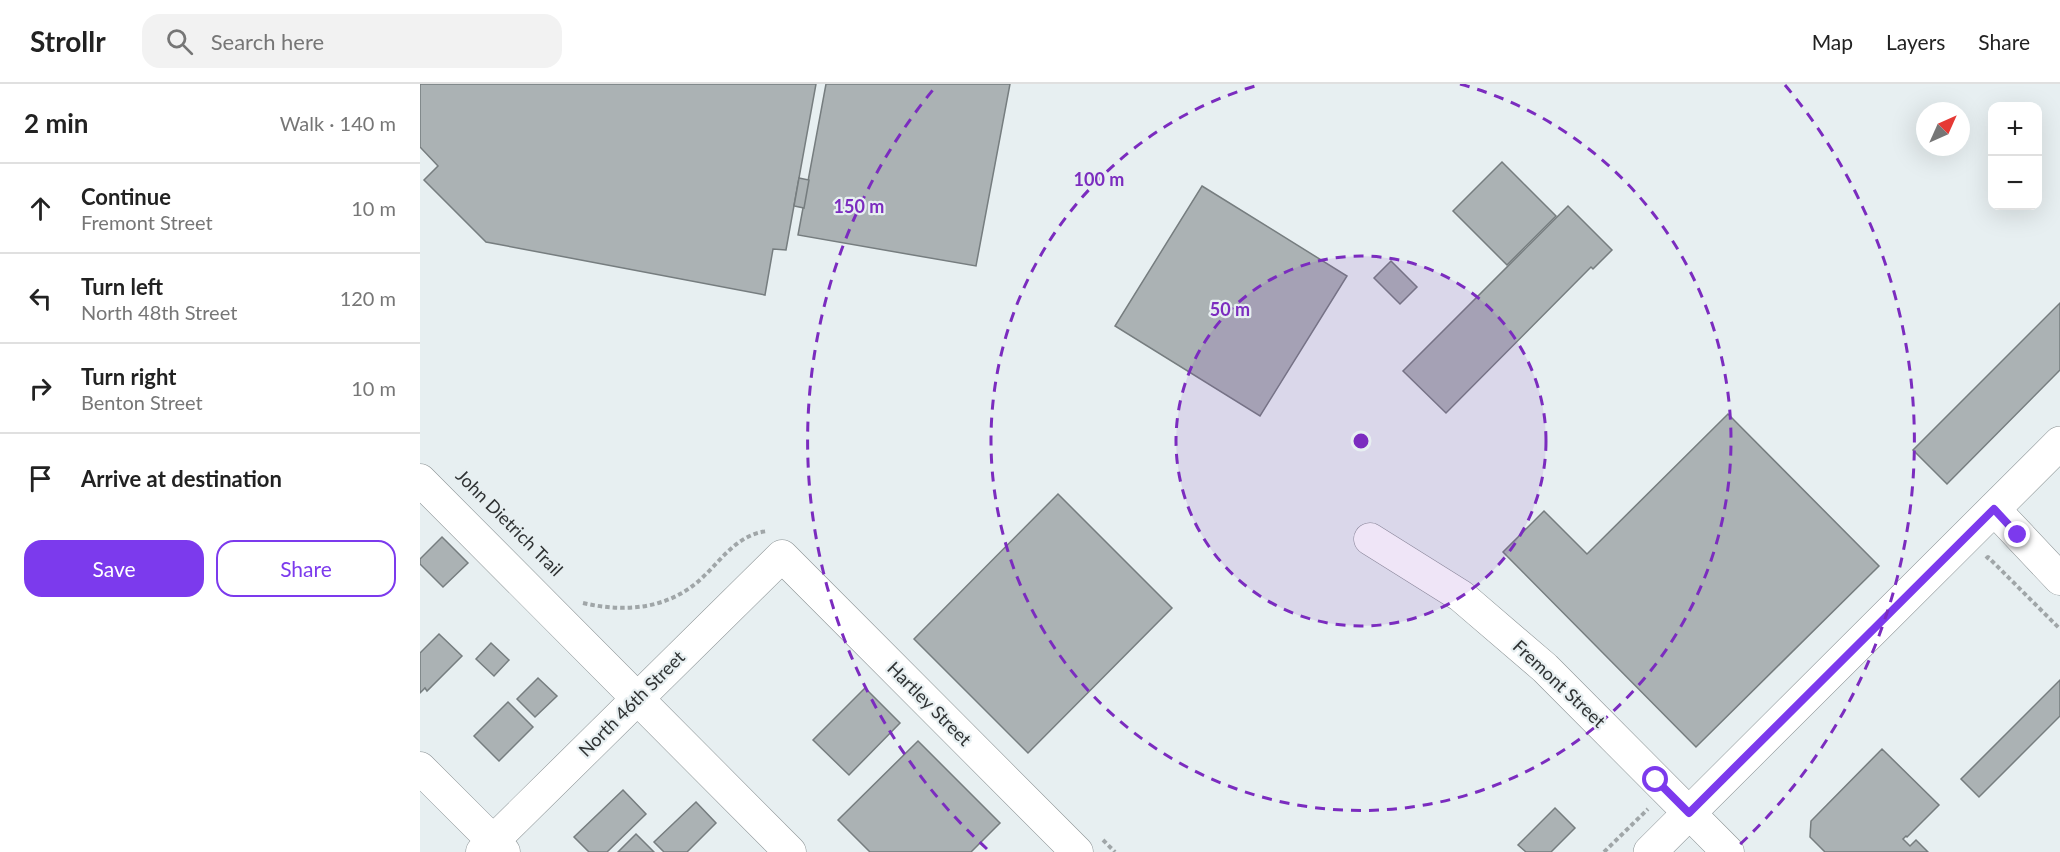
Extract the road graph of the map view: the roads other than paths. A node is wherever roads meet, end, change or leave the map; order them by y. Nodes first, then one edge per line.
1 (2060, 443) edge
2 (420, 480) edge
3 (1994, 509) junction
4 (1370, 539) dead end
5 (782, 556) joint
6 (2060, 579) edge
7 (637, 699) junction
8 (420, 768) edge
9 (1689, 813) junction
10 (493, 848) edge
11 (1067, 849) edge
12 (790, 852) edge
13 (1650, 852) edge
14 (1728, 852) edge

1 - 3 main road
2 - 7 street
3 - 6 street
3 - 9 main road
4 - 9 street, Fremont Street
5 - 7 street, North 46th Street
5 - 11 street, Hartley Street
7 - 10 street, North 46th Street
7 - 12 street
8 - 10 street
9 - 13 main road
9 - 14 street, Fremont Street

